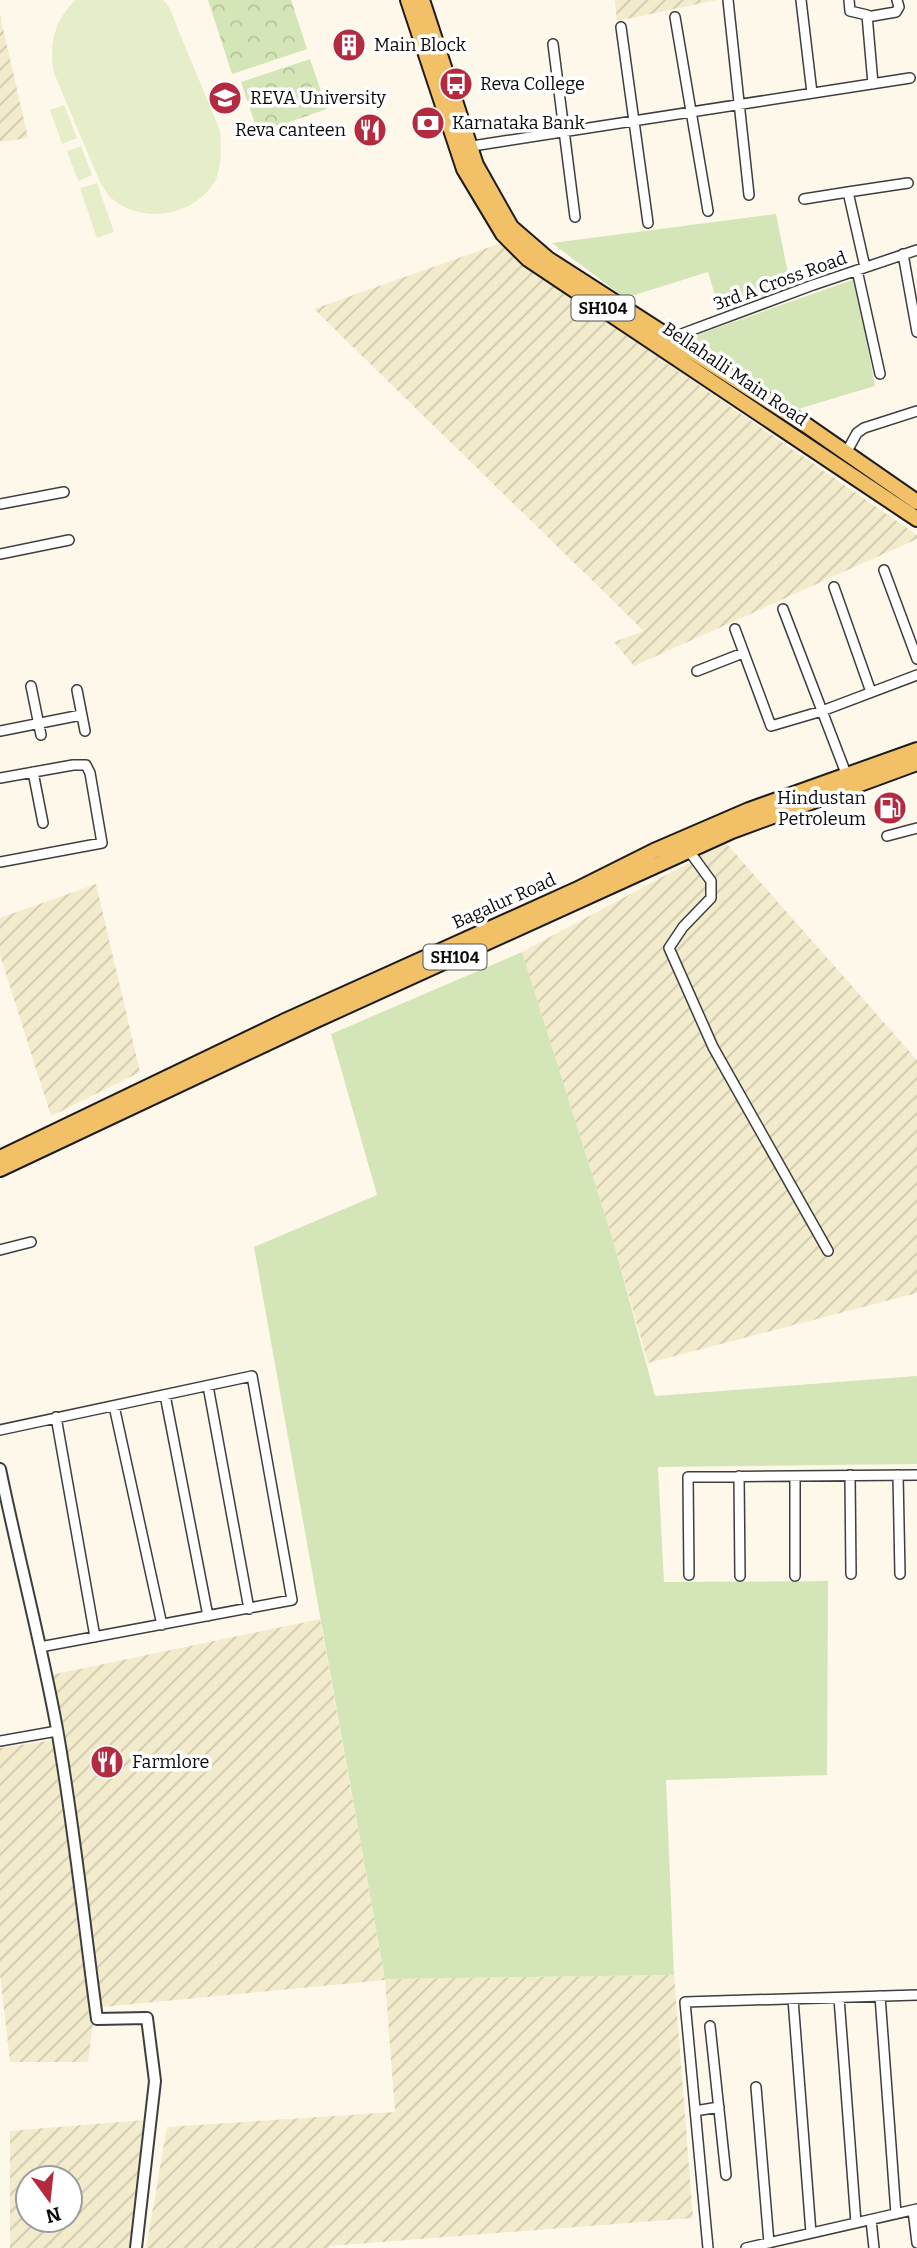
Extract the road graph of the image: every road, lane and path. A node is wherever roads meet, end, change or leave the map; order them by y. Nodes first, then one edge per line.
1 (408, 0) edge
2 (422, 0) edge
3 (728, 0) edge
4 (801, 0) edge
5 (849, 0) edge
6 (897, 0) edge
7 (675, 17) dead end
8 (867, 17) junction
9 (621, 27) dead end
10 (553, 44) dead end
11 (910, 78) dead end
12 (873, 84) junction
13 (812, 93) junction
14 (740, 105) junction
15 (690, 112) junction
16 (634, 121) junction
17 (564, 132) junction
18 (464, 148) junction
19 (908, 183) dead end
20 (848, 192) junction
21 (749, 194) dead end
22 (804, 199) dead end
23 (708, 211) dead end
24 (575, 218) dead end
25 (648, 223) dead end
26 (917, 250) edge
27 (903, 254) junction
28 (861, 268) junction
29 (917, 332) edge
30 (670, 338) junction
31 (655, 343) junction
32 (880, 374) dead end
33 (917, 411) edge
34 (846, 453) junction
35 (64, 492) dead end
36 (917, 502) edge
37 (0, 504) edge
38 (917, 519) edge
39 (69, 540) dead end
40 (0, 554) edge
41 (884, 570) dead end
42 (834, 587) dead end
43 (783, 609) dead end
44 (735, 629) dead end
45 (743, 653) junction
46 (917, 659) edge
47 (697, 671) dead end
48 (917, 675) edge
49 (31, 686) dead end
50 (77, 690) dead end
51 (871, 692) junction
52 (822, 711) junction
53 (81, 715) junction
54 (39, 723) junction
55 (0, 731) edge
56 (85, 731) dead end
57 (41, 735) dead end
58 (917, 750) edge
59 (917, 764) edge
60 (33, 772) junction
61 (847, 776) junction
62 (0, 778) edge
63 (43, 823) dead end
64 (917, 828) edge
65 (887, 836) dead end
66 (689, 851) junction
67 (0, 862) edge
68 (285, 1028) junction
69 (0, 1158) edge
70 (0, 1169) edge
71 (31, 1242) dead end
72 (0, 1250) edge
73 (828, 1251) dead end
74 (208, 1386) junction
75 (165, 1395) junction
76 (114, 1406) junction
77 (56, 1417) junction
78 (0, 1430) edge
79 (0, 1469) edge
80 (850, 1475) junction
81 (898, 1475) junction
82 (917, 1475) edge
83 (739, 1476) junction
84 (795, 1476) junction
85 (6, 1524) edge
86 (851, 1574) dead end
87 (901, 1574) dead end
88 (689, 1575) dead end
89 (740, 1576) dead end
90 (795, 1576) dead end
91 (249, 1609) junction
92 (208, 1616) junction
93 (162, 1625) junction
94 (95, 1637) junction
95 (40, 1647) junction
96 (57, 1731) junction
97 (0, 1741) edge
98 (917, 1995) edge
99 (880, 1996) junction
100 (839, 1998) junction
101 (793, 1999) junction
102 (710, 2025) dead end
103 (756, 2087) dead end
104 (719, 2107) junction
105 (695, 2110) junction
106 (726, 2175) dead end
107 (916, 2209) edge
108 (895, 2214) junction
109 (871, 2220) junction
110 (856, 2223) junction
111 (811, 2233) junction
112 (769, 2243) junction
113 (917, 2243) edge
114 (136, 2248) edge
115 (708, 2248) edge
116 (746, 2248) edge
117 (874, 2248) edge

1 - 18 main road, Bellahalli Main Road / SH104
2 - 18 main road, Bellahalli Main Road / SH104
3 - 14 street
4 - 13 street
5 - 8 street
6 - 8 street
7 - 15 street
8 - 12 street
9 - 16 street
10 - 17 street
11 - 12 street
12 - 13 street
13 - 14 street
14 - 15 street
14 - 21 street
15 - 16 street
15 - 23 street
16 - 17 street
16 - 25 street
17 - 18 street
17 - 24 street
18 - 30 main road, Bellahalli Main Road / SH104
18 - 31 main road, Bellahalli Main Road / SH104
19 - 20 street
20 - 22 street
20 - 28 street
26 - 27 street, 3rd A Cross Road
27 - 28 street, 3rd A Cross Road
27 - 29 street
28 - 30 street, 3rd A Cross Road
28 - 32 street
30 - 31 street, 3rd A Cross Road
30 - 34 main road, Bellahalli Main Road / SH104
31 - 38 main road, Bellahalli Main Road / SH104
33 - 34 street
34 - 36 main road, Bellahalli Main Road / SH104
35 - 37 street
39 - 40 street
41 - 46 street
42 - 51 street
43 - 52 street
44 - 45 street
45 - 47 street
45 - 52 street
48 - 51 street
49 - 54 street
50 - 53 street
51 - 52 street
52 - 61 street
53 - 54 street
53 - 56 street
54 - 55 street
54 - 57 street
58 - 61 main road, Bagalur Road / SH104
59 - 66 main road, Bagalur Road / SH104
60 - 62 street
60 - 63 street
60 - 67 street
61 - 68 main road, Bagalur Road / SH104
64 - 65 street
66 - 68 main road, Bagalur Road / SH104
66 - 73 street
68 - 69 main road, Bagalur Road / SH104
68 - 70 main road, Bagalur Road / SH104
71 - 72 street
74 - 75 street
74 - 91 street
74 - 91 street
75 - 76 street
75 - 92 street
76 - 77 street
76 - 93 street
77 - 78 street
77 - 94 street
79 - 85 street
80 - 81 street
80 - 84 street
80 - 86 street
81 - 82 street
81 - 87 street
83 - 84 street
83 - 88 street
83 - 89 street
84 - 90 street
85 - 95 street
91 - 92 street
92 - 93 street
93 - 94 street
94 - 95 street
95 - 96 street
96 - 97 street
96 - 114 street
98 - 99 street
99 - 100 street
99 - 108 street
100 - 101 street
100 - 110 street
101 - 105 street
101 - 111 street
102 - 104 street
103 - 112 street
104 - 105 street
104 - 106 street
105 - 115 street
107 - 108 street
107 - 113 street
108 - 109 street
109 - 110 street
109 - 117 street
110 - 111 street
111 - 112 street
112 - 116 street

